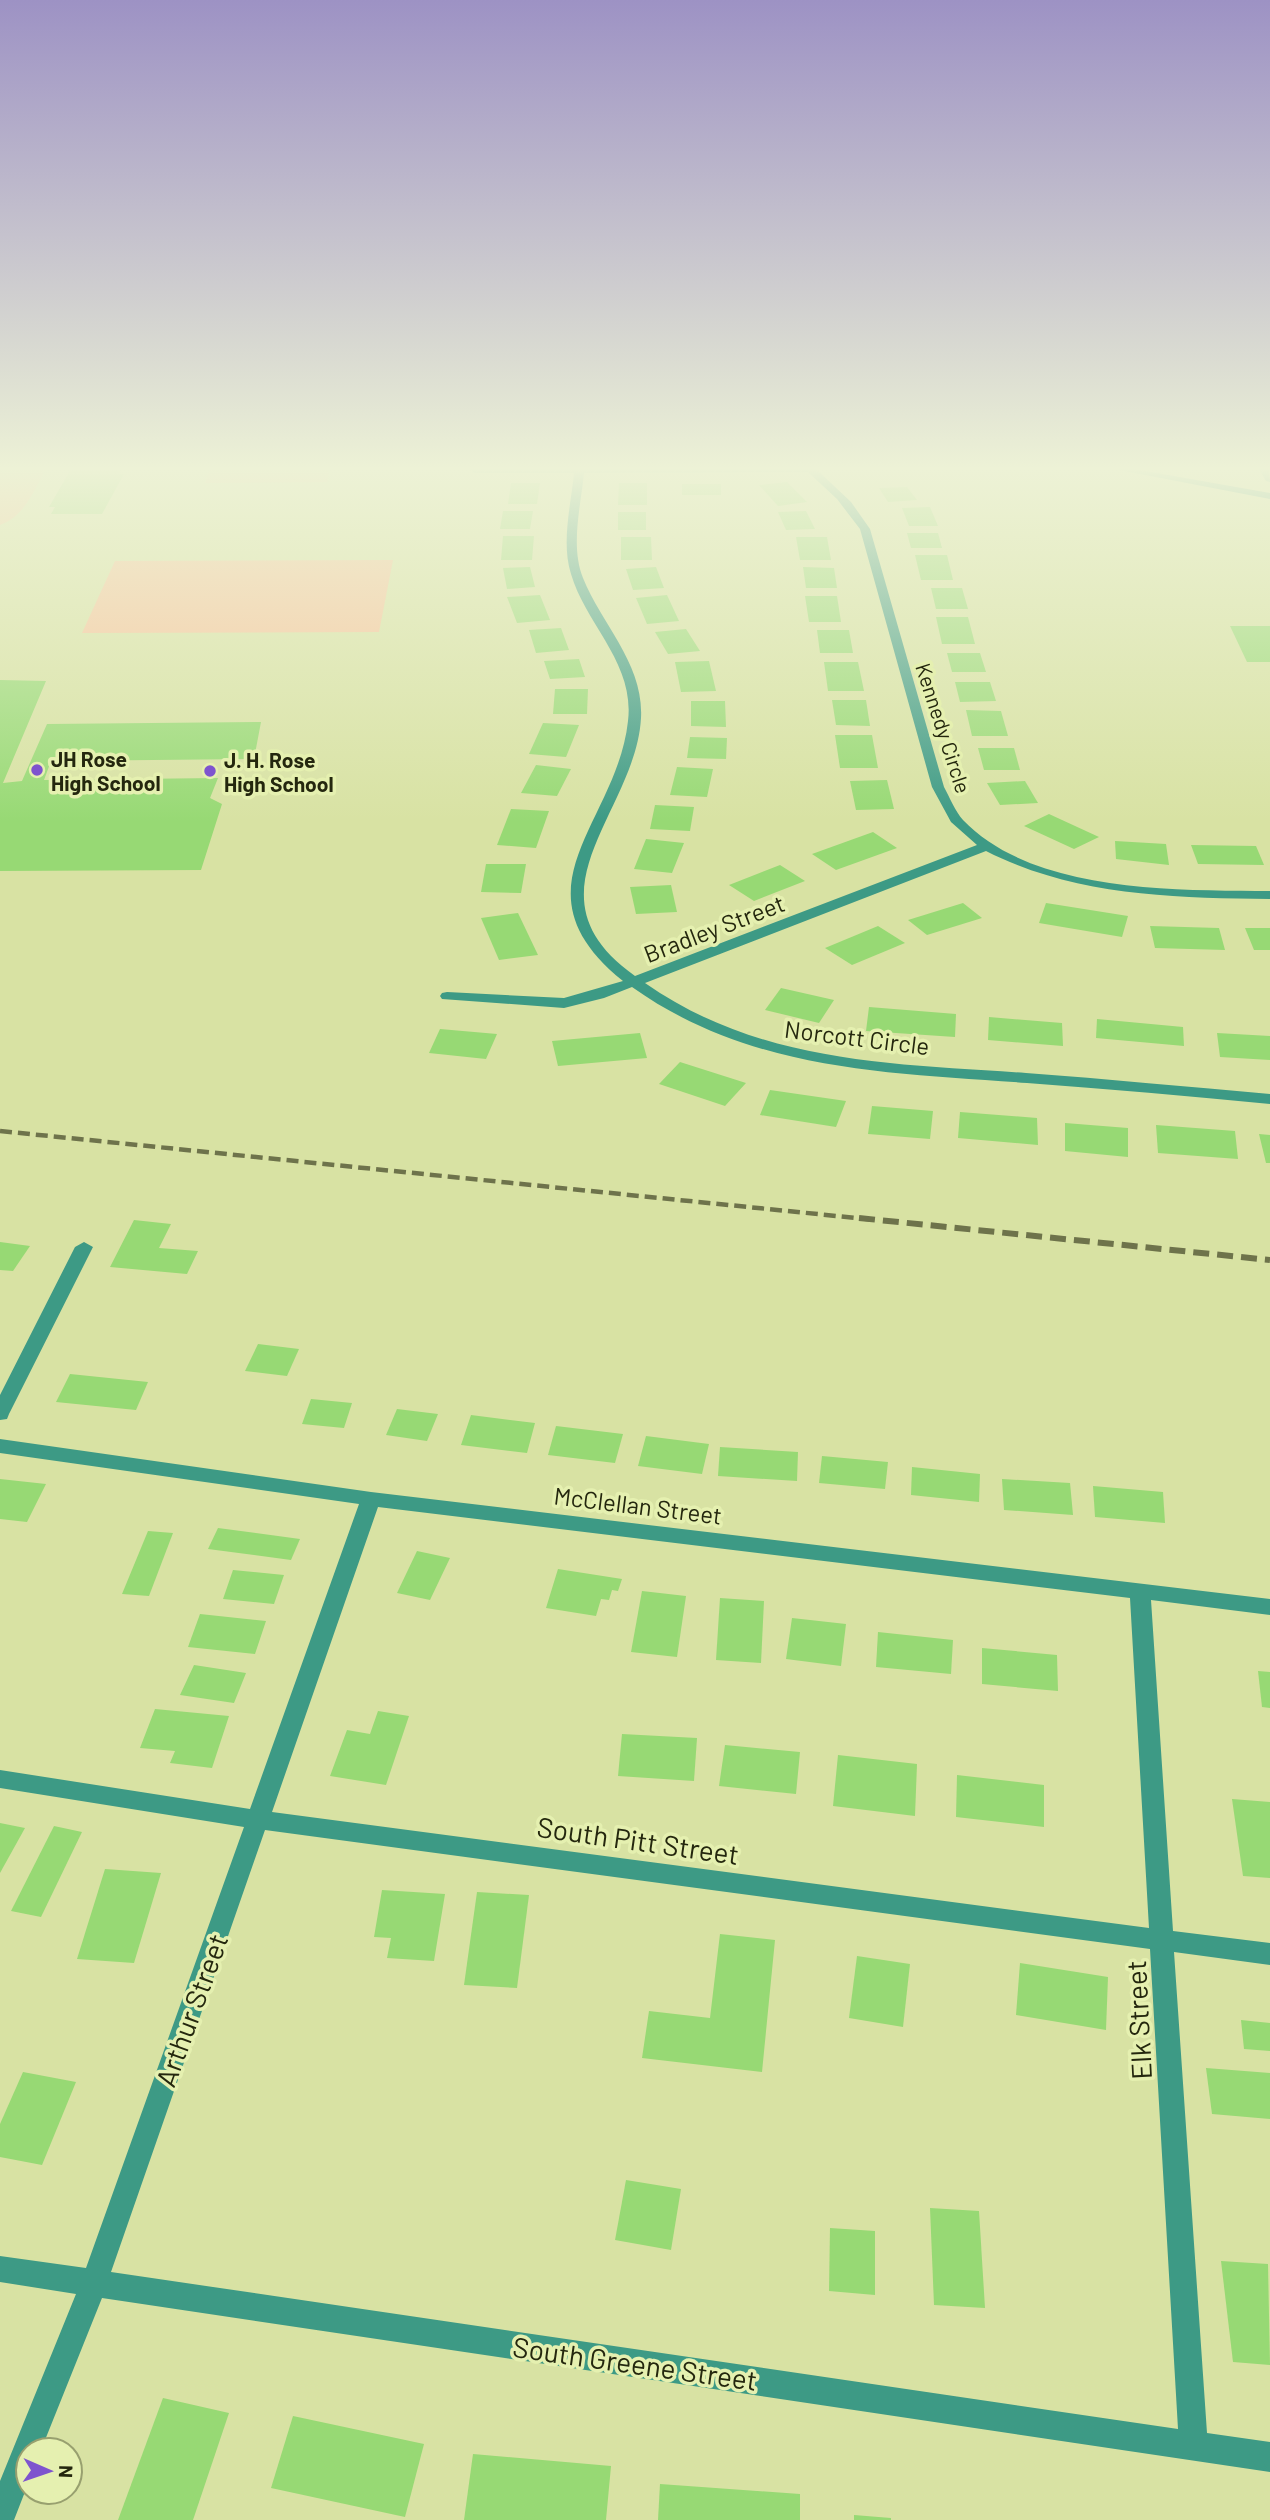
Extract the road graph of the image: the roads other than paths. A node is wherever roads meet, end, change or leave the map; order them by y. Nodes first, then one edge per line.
1 (582, 587) edge
2 (881, 587) edge
3 (988, 846) junction
4 (1270, 895) edge
5 (633, 982) junction
6 (447, 996) dead end
7 (1270, 1099) edge
8 (84, 1247) dead end
9 (0, 1414) edge
10 (0, 1446) edge
11 (371, 1499) junction
12 (1140, 1592) junction
13 (1270, 1607) edge
14 (0, 1779) edge
15 (258, 1820) junction
16 (1163, 1940) junction
17 (1270, 1954) edge
18 (0, 2269) edge
19 (94, 2283) junction
20 (1193, 2445) junction
21 (1270, 2457) edge
22 (0, 2517) edge

1 - 5 street, Norcott Circle
2 - 3 street, Kennedy Circle
3 - 4 street, Kennedy Circle
3 - 5 street, Bradley Street
5 - 6 street, Bradley Street
5 - 7 street, Norcott Circle
8 - 9 street
10 - 11 street, McClellan Street
11 - 12 street, McClellan Street
11 - 15 street, Arthur Street
12 - 13 street, McClellan Street
12 - 16 street, Elk Street
14 - 15 street, South Pitt Street
15 - 16 street, South Pitt Street
15 - 19 street, Arthur Street
16 - 17 street, South Pitt Street
16 - 20 street, Elk Street
18 - 19 street, South Greene Street
19 - 20 street, South Greene Street
19 - 22 street, Arthur Street
20 - 21 street, South Greene Street

